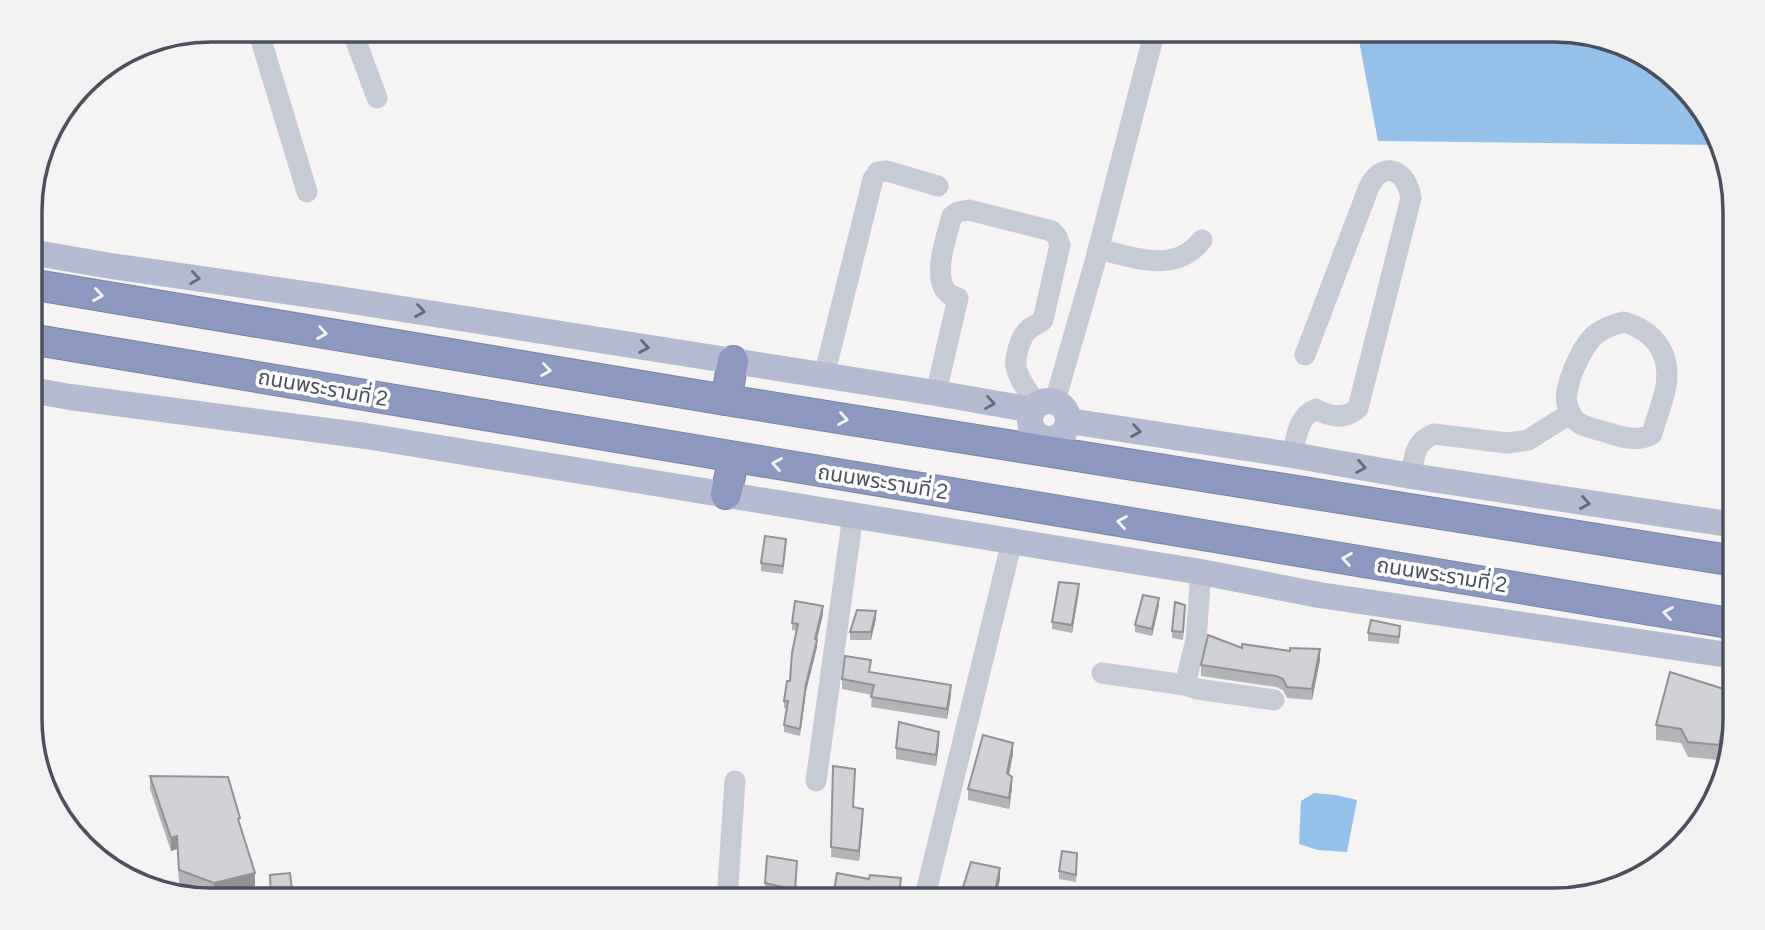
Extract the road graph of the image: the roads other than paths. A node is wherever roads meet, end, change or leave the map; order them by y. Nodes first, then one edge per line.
1 (262, 42) edge
2 (356, 42) edge
3 (1151, 42) edge
4 (377, 98) dead end
5 (938, 186) dead end
6 (307, 192) dead end
7 (1202, 240) dead end
8 (1098, 249) junction
9 (42, 254) edge
10 (42, 286) edge
11 (42, 341) edge
12 (1305, 355) dead end
13 (733, 361) junction
14 (824, 376) junction
15 (42, 392) edge
16 (936, 393) junction
17 (726, 400) junction
18 (1571, 414) junction
19 (1049, 421) junction
20 (1292, 455) junction
21 (734, 457) junction
22 (1411, 476) junction
23 (726, 494) junction
24 (853, 514) junction
25 (1723, 524) edge
26 (1012, 541) junction
27 (1723, 559) edge
28 (1201, 572) junction
29 (1723, 622) edge
30 (1723, 654) edge
31 (1102, 673) dead end
32 (1185, 685) junction
33 (1273, 700) dead end
34 (735, 781) dead end
35 (816, 781) dead end
36 (728, 888) edge
37 (927, 888) edge

1 - 6 street
2 - 4 street
3 - 8 street
5 - 14 street
7 - 8 street
8 - 19 street
9 -> 13 main road
10 -> 17 highway
11 - 21 highway, ถนนพระรามที่ 2
12 - 20 street
13 - 14 main road
13 - 17 highway
14 - 16 main road
15 - 23 main road, ถนนพระรามที่ 2
16 -> 19 main road
16 - 19 street
17 -> 19 highway
18 - 18 street
18 - 22 street
19 -> 20 main road
19 - 27 highway
20 -> 22 main road
21 - 23 highway
29 -> 21 highway, ถนนพระรามที่ 2
22 -> 25 main road
23 - 24 main road, ถนนพระรามที่ 2
24 - 26 main road, ถนนพระรามที่ 2
24 - 35 street
26 - 28 main road, ถนนพระรามที่ 2
26 - 37 street
28 - 30 main road, ถนนพระรามที่ 2
28 - 32 street
31 - 32 street
32 - 33 street
34 - 36 street

